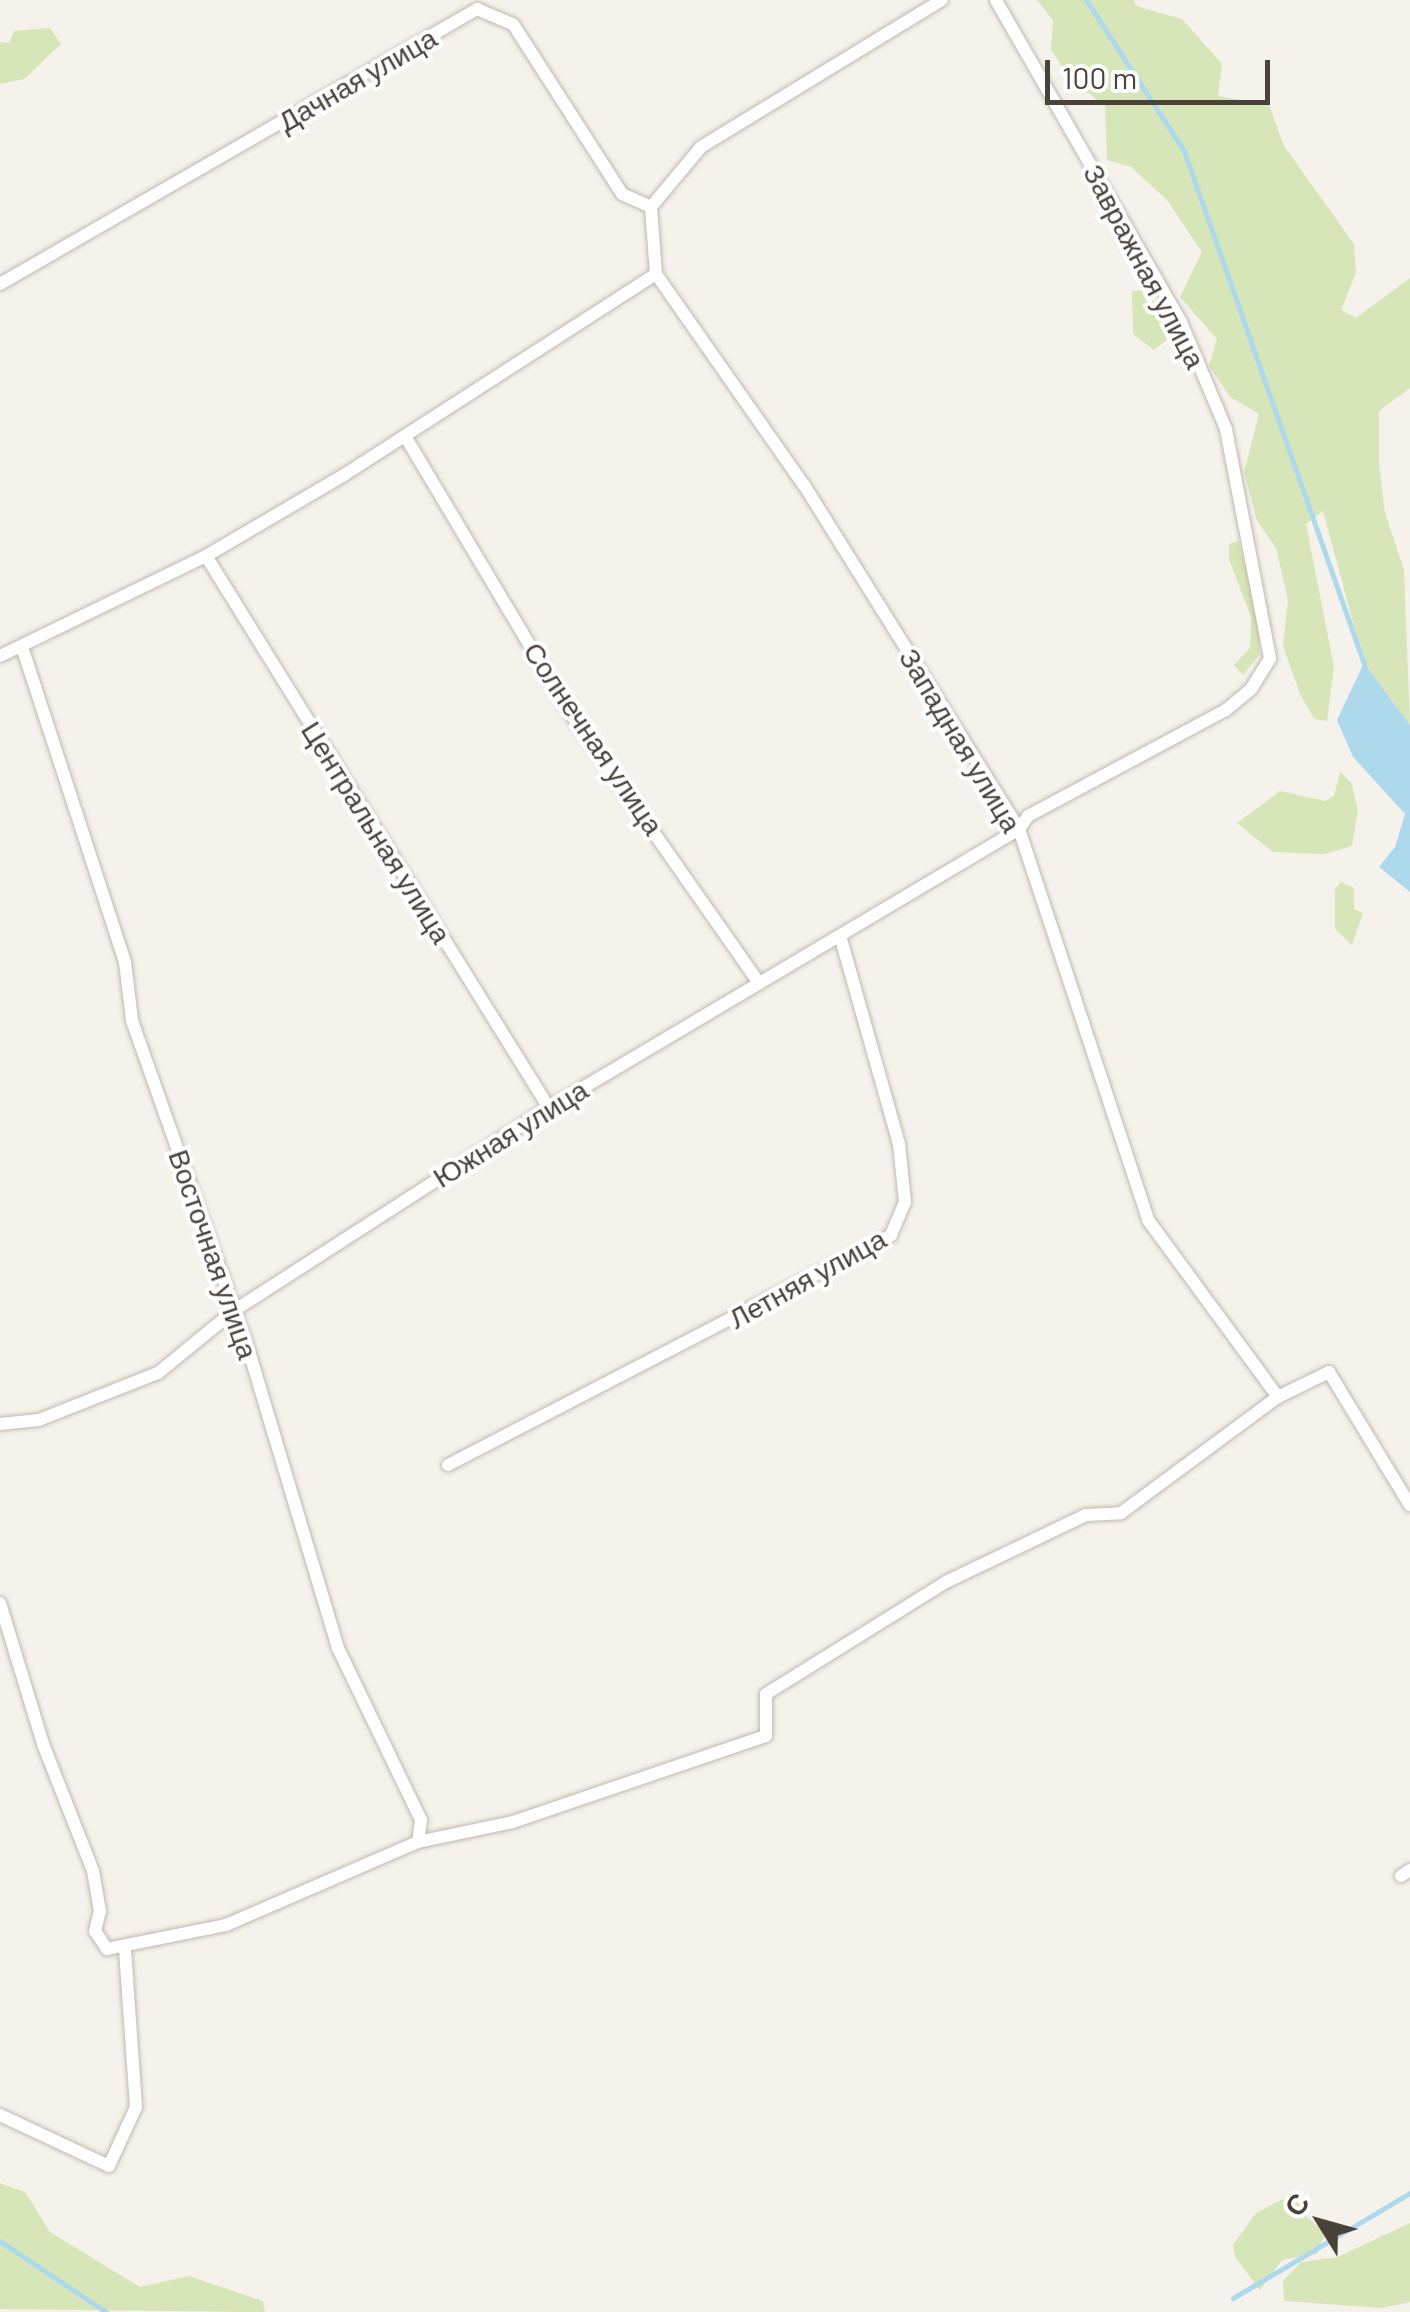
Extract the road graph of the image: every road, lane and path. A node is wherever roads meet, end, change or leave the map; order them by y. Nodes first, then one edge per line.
1 (942, 0) edge
2 (996, 0) edge
3 (651, 207) junction
4 (656, 274) junction
5 (0, 284) edge
6 (405, 436) junction
7 (206, 556) junction
8 (22, 647) junction
9 (0, 656) edge
10 (1019, 829) junction
11 (840, 934) junction
12 (759, 983) junction
13 (549, 1108) junction
14 (234, 1310) junction
15 (1278, 1397) junction
16 (0, 1424) edge
17 (448, 1464) dead end
18 (1410, 1505) edge
19 (0, 1603) edge
20 (415, 1846) junction
21 (125, 1950) junction
22 (0, 2116) edge

1 - 3 street
2 - 10 street, Завражная улица
3 - 4 street
3 - 5 street, Дачная улица
4 - 6 street
4 - 10 street, Западная улица
6 - 7 street
6 - 12 street, Солнечная улица
7 - 8 street
7 - 13 street, Центральная улица
8 - 9 street
8 - 14 street, Восточная улица
10 - 11 street, Южная улица
10 - 15 street, Западная улица
11 - 12 street, Южная улица
11 - 17 street, Летняя улица
12 - 13 street, Южная улица
13 - 14 street, Южная улица
14 - 16 street, Южная улица
14 - 20 street, Восточная улица
15 - 18 street
15 - 20 street
19 - 21 street
20 - 21 street
21 - 22 street

